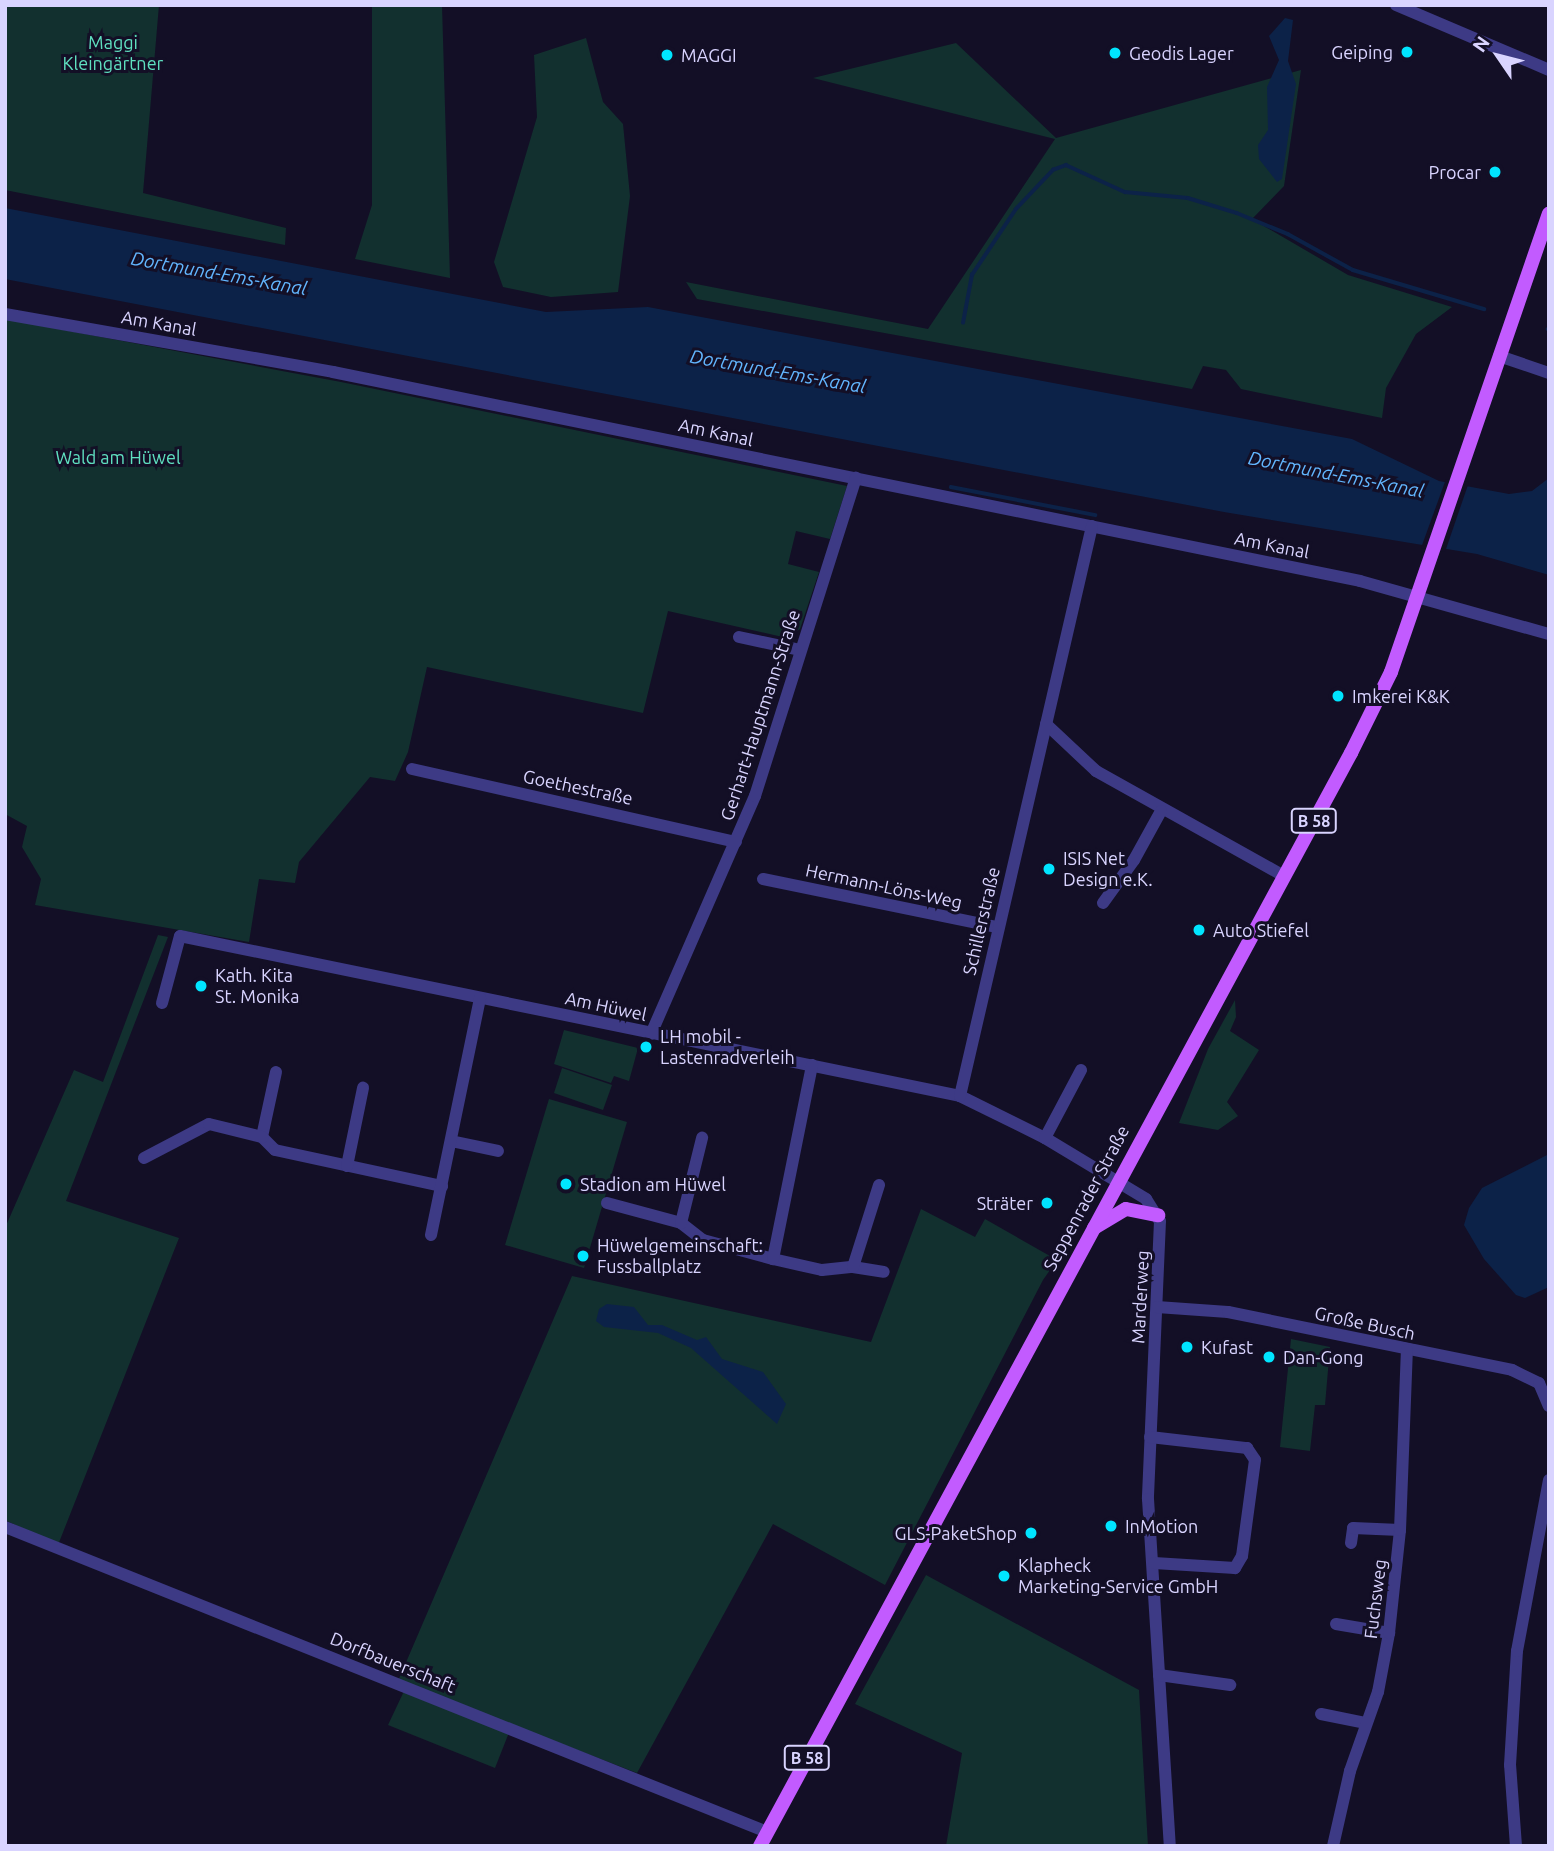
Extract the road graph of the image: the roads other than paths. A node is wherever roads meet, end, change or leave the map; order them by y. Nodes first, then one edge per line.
1 (1396, 5) edge
2 (1549, 70) edge
3 (1549, 214) edge
4 (5, 314) edge
5 (1499, 356) junction
6 (1549, 373) edge
7 (856, 478) junction
8 (1092, 526) junction
9 (1418, 597) junction
10 (1549, 634) edge
11 (739, 637) dead end
12 (800, 650) junction
13 (1046, 724) junction
14 (412, 769) dead end
15 (1161, 811) junction
16 (736, 842) junction
17 (1284, 876) junction
18 (764, 879) dead end
19 (1103, 902) dead end
20 (997, 927) junction
21 (480, 998) junction
22 (162, 1003) dead end
23 (651, 1034) junction
24 (812, 1065) junction
25 (1081, 1070) dead end
26 (276, 1072) dead end
27 (363, 1088) dead end
28 (960, 1096) junction
29 (262, 1138) junction
30 (702, 1138) dead end
31 (1045, 1138) junction
32 (451, 1141) junction
33 (498, 1151) dead end
34 (144, 1158) dead end
35 (347, 1166) junction
36 (1118, 1179) junction
37 (879, 1185) dead end
38 (442, 1186) junction
39 (607, 1203) dead end
40 (1158, 1215) junction
41 (681, 1223) junction
42 (1090, 1231) junction
43 (431, 1235) dead end
44 (773, 1259) junction
45 (853, 1267) junction
46 (884, 1272) dead end
47 (1157, 1307) junction
48 (1407, 1350) junction
49 (1549, 1406) edge
50 (1150, 1437) junction
51 (1549, 1480) edge
52 (5, 1527) edge
53 (1400, 1530) junction
54 (1351, 1543) dead end
55 (1154, 1563) junction
56 (1336, 1623) dead end
57 (1390, 1633) junction
58 (1160, 1675) junction
59 (1230, 1685) dead end
60 (1321, 1714) dead end
61 (1366, 1723) junction
62 (764, 1839) edge
63 (1170, 1846) edge
64 (1334, 1846) edge
65 (1516, 1846) edge

1 - 2 street
3 - 5 main road, B 58
4 - 7 street, Am Kanal
5 - 6 street
5 - 9 main road, Seppenrader Straße / B 58
7 - 8 street, Am Kanal
7 - 12 street, Gerhart-Hauptmann-Straße
8 - 9 street, Am Kanal
8 - 13 street
9 - 10 street
9 - 17 main road, Seppenrader Straße / B 58
11 - 12 street
12 - 16 street, Gerhart-Hauptmann-Straße
13 - 15 street
13 - 20 street, Schillerstraße
14 - 16 street, Goethestraße
15 - 17 street
15 - 19 street
16 - 23 street, Gerhart-Hauptmann-Straße
17 - 36 main road, Seppenrader Straße / B 58
18 - 20 street, Hermann-Löns-Weg
20 - 28 street, Schillerstraße
21 - 22 street, Am Hüwel
21 - 23 street, Am Hüwel
21 - 32 street
23 - 24 street, Am Hüwel
24 - 28 street, Am Hüwel
24 - 44 street
25 - 31 street
26 - 29 street
27 - 35 street
28 - 31 street, Am Hüwel
29 - 34 street
29 - 35 street
30 - 41 street
31 - 36 street, Am Hüwel
32 - 33 street
32 - 38 street
35 - 38 street
36 - 40 street
36 - 42 main road, Seppenrader Straße / B 58
37 - 45 street
38 - 43 street
39 - 41 street
40 - 42 main road
40 - 47 street, Marderweg
41 - 44 street
42 - 62 main road, Seppenrader Straße / B 58
44 - 45 street
45 - 46 street
47 - 48 street, Große Busch
47 - 50 street, Marderweg
48 - 49 street, Große Busch
48 - 53 street, Fuchsweg
50 - 55 street, Marderweg
50 - 55 street
51 - 65 street
52 - 62 street, Dorfbauerschaft
53 - 54 street
53 - 57 street, Fuchsweg
55 - 58 street, Marderweg
56 - 57 street
57 - 61 street, Fuchsweg
58 - 59 street
58 - 63 street, Marderweg
60 - 61 street
61 - 64 street, Fuchsweg

